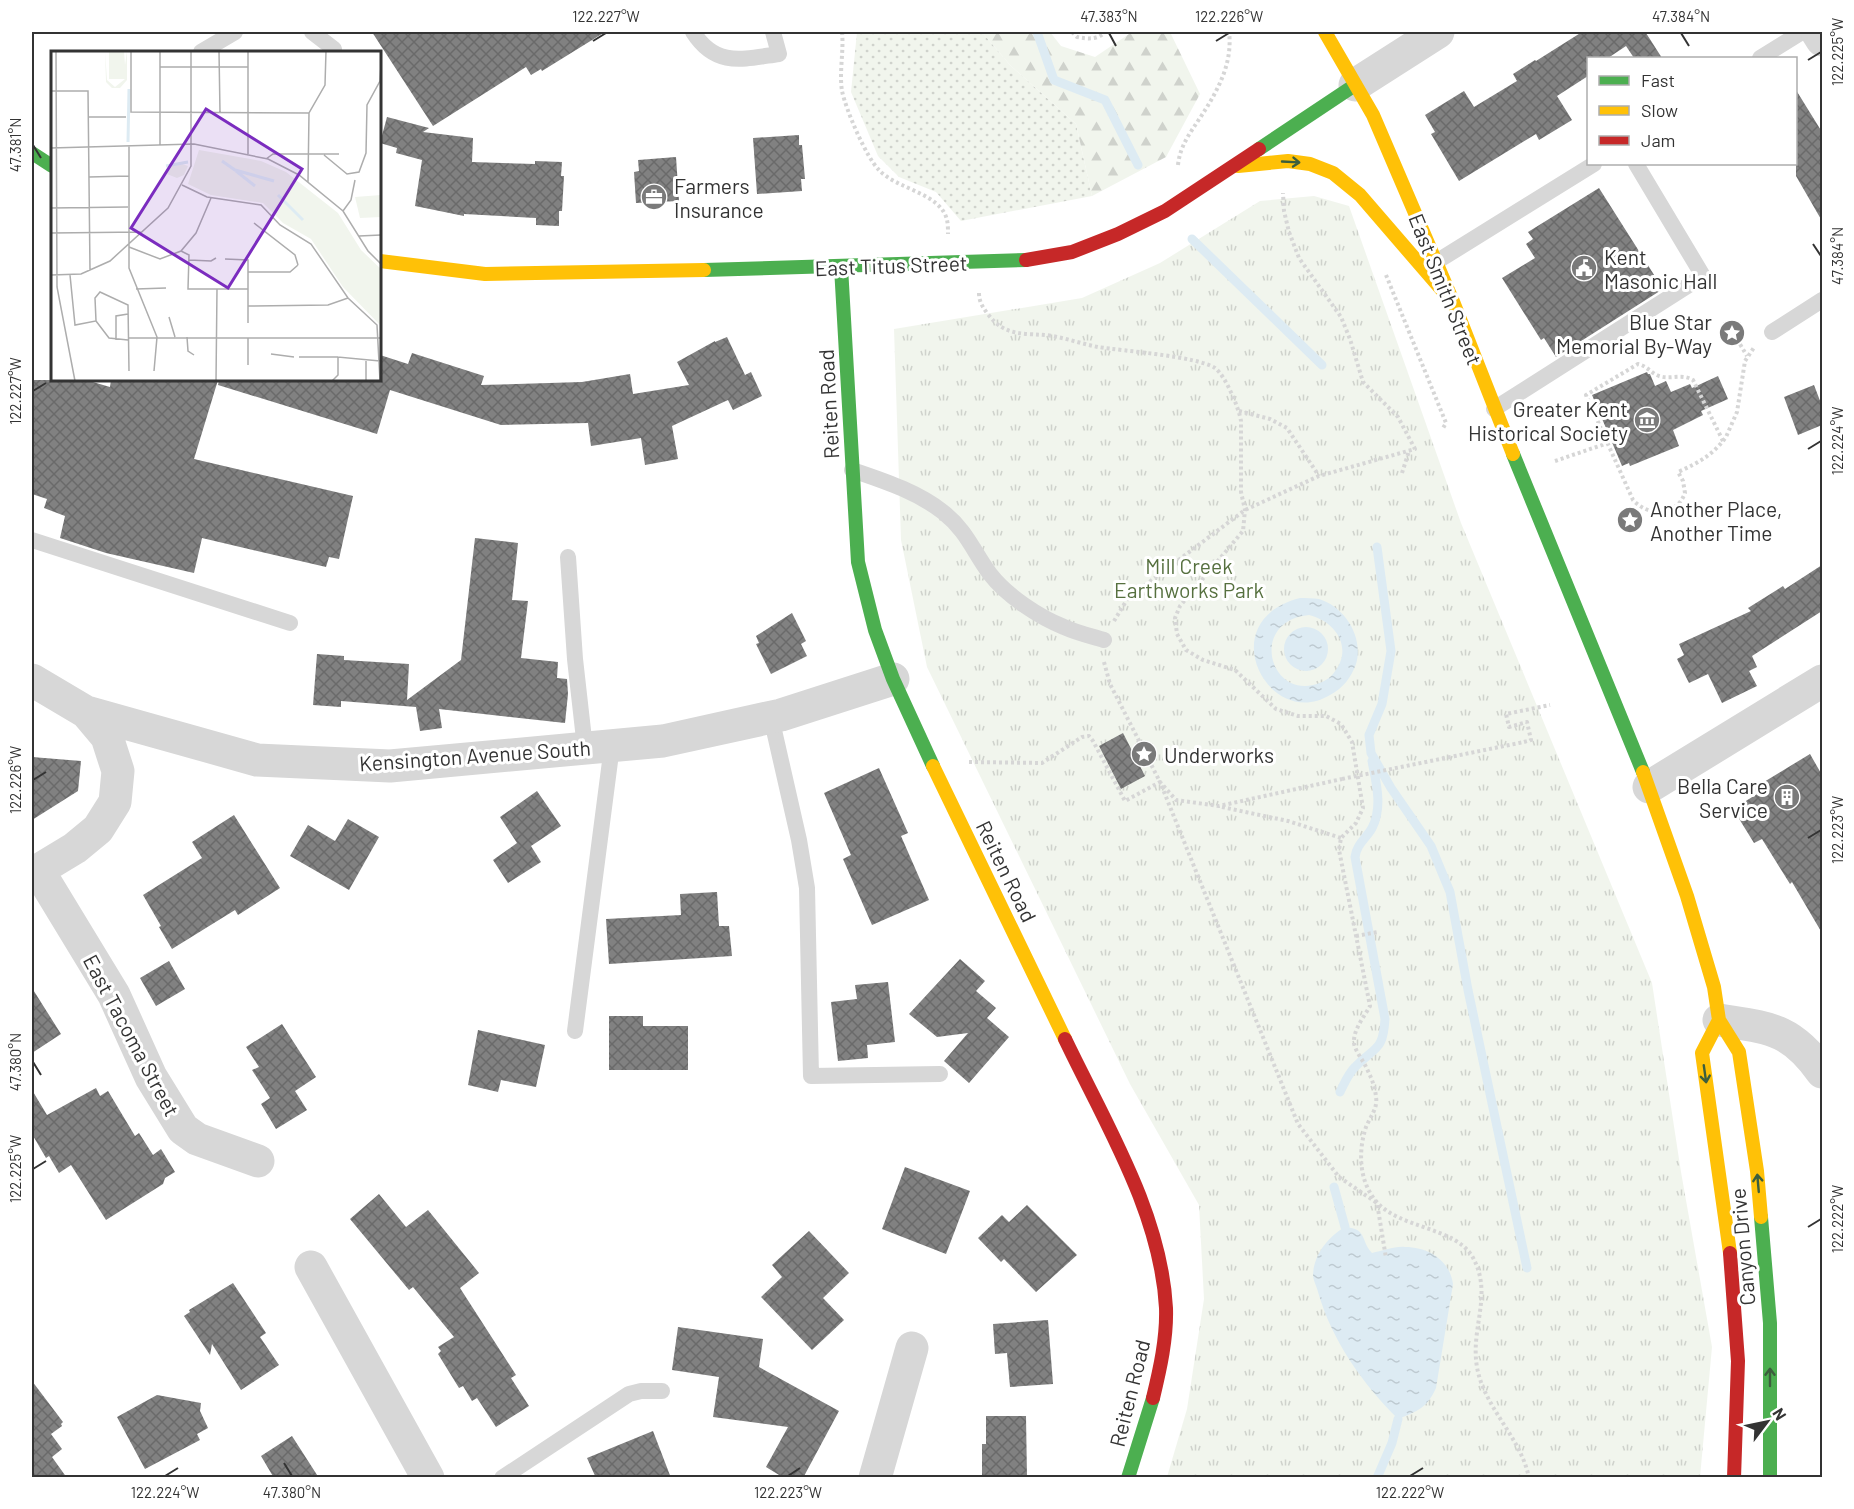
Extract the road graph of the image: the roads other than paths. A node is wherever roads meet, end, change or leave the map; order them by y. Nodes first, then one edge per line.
1 (235, 32) edge
2 (312, 32) edge
3 (693, 32) edge
4 (772, 32) edge
5 (1325, 32) edge
6 (1438, 32) edge
7 (1802, 32) edge
8 (1817, 32) edge
9 (1822, 40) edge
10 (334, 49) dead end
11 (203, 51) edge
12 (1762, 57) edge
13 (1355, 85) junction
14 (1592, 165) edge
15 (1637, 165) edge
16 (1233, 166) junction
17 (381, 261) edge
18 (1436, 262) junction
19 (841, 267) junction
20 (1822, 300) edge
21 (1454, 304) junction
22 (1772, 332) road end
23 (1494, 409) junction
24 (852, 470) junction
25 (32, 540) edge
26 (568, 557) dead end
27 (290, 623) dead end
28 (1104, 640) road end
29 (893, 679) junction
30 (32, 680) edge
31 (1822, 681) edge
32 (86, 712) junction
33 (771, 717) junction
34 (598, 747) junction
35 (1649, 787) junction
36 (35, 872) edge
37 (1719, 1020) junction
38 (575, 1031) dead end
39 (1822, 1072) edge
40 (940, 1074) dead end
41 (258, 1161) dead end
42 (311, 1267) dead end
43 (912, 1348) dead end
44 (662, 1390) dead end
45 (428, 1478) edge
46 (502, 1478) edge
47 (875, 1478) edge
48 (1128, 1478) edge
49 (1734, 1478) edge
50 (1770, 1478) edge

1 - 11 lane
2 - 10 lane
3 - 4 lane
5 - 13 street, East Smith Street
6 - 13 street
7 - 12 lane
8 - 9 street
13 - 16 street, East Titus Street
13 - 18 street, East Smith Street
14 - 18 lane
15 - 23 lane
16 - 19 street, East Titus Street
16 -> 21 street
17 - 19 street, East Titus Street
18 - 21 street, East Smith Street
19 - 24 street, Reiten Road
20 - 22 lane
21 - 23 street, East Smith Street
23 - 35 street, East Smith Street
24 - 28 lane
24 - 29 street, Reiten Road
25 - 27 lane
26 - 34 lane
29 - 33 street, Kensington Avenue South
29 - 48 street, Reiten Road
30 - 32 street
31 - 35 street
32 - 34 street, Kensington Avenue South
32 - 36 street
33 - 34 street, Kensington Avenue South
33 - 40 lane
34 - 38 lane
35 - 37 street, Canyon Drive
36 - 41 street, East Tacoma Street
37 - 39 street
37 -> 49 street, Canyon Drive
50 -> 37 street, Canyon Drive
42 - 45 street
43 - 47 street
44 - 46 lane

